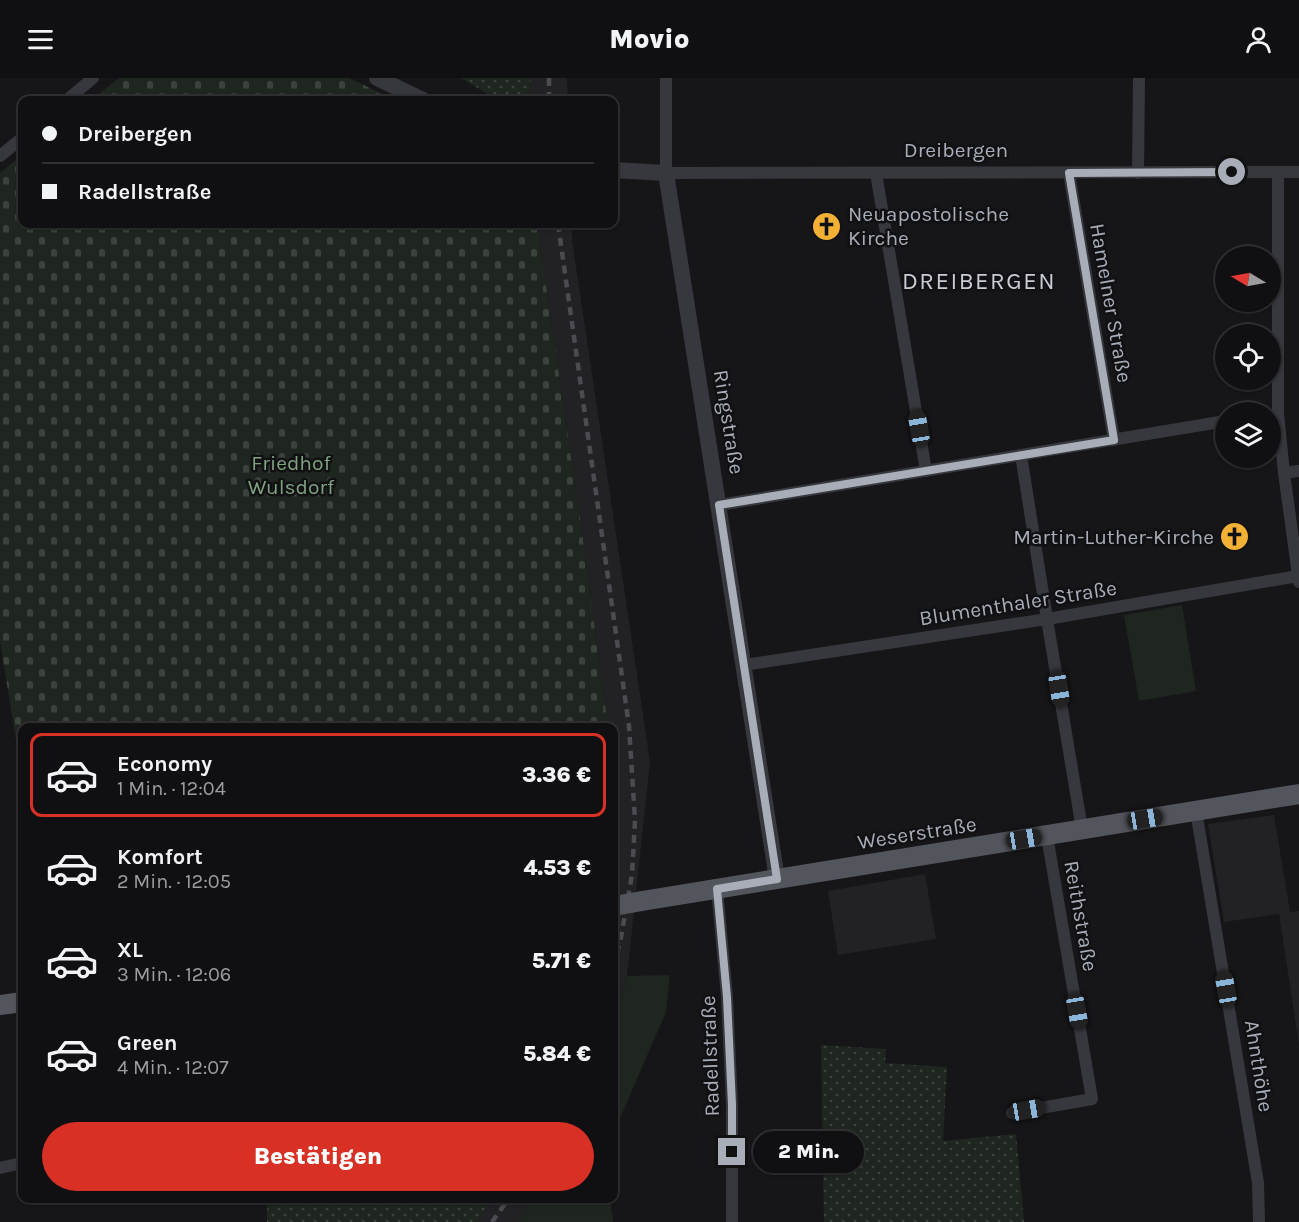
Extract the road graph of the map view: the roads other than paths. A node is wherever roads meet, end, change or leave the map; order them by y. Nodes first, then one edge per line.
1 (93, 78) edge
2 (377, 78) edge
3 (666, 78) edge
4 (1139, 78) edge
5 (72, 96) edge
6 (415, 96) edge
7 (18, 141) edge
8 (0, 156) edge
9 (618, 170) edge
10 (1138, 172) junction
11 (1278, 172) junction
12 (1299, 172) edge
13 (666, 173) junction
14 (876, 173) junction
15 (1069, 173) junction
16 (1274, 402) edge
17 (1215, 423) edge
18 (1114, 440) junction
19 (1021, 455) junction
20 (1281, 455) edge
21 (926, 471) junction
22 (1299, 471) edge
23 (1284, 473) junction
24 (719, 505) junction
25 (1299, 579) edge
26 (1047, 619) junction
27 (744, 665) junction
28 (1299, 794) edge
29 (1196, 811) junction
30 (1082, 829) junction
31 (1047, 836) junction
32 (777, 879) junction
33 (717, 889) junction
34 (618, 905) edge
35 (18, 1003) edge
36 (0, 1005) edge
37 (1012, 1113) dead end
38 (18, 1164) edge
39 (0, 1168) edge
40 (732, 1222) edge
41 (1259, 1222) edge

1 - 5 street
2 - 6 street
3 - 13 street, Ringstraße
4 - 10 street
7 - 8 street
9 - 13 street, Dreibergen
10 - 11 street, Dreibergen
10 - 15 street, Dreibergen
11 - 12 street, Dreibergen
11 - 16 street
13 - 14 street, Dreibergen
13 - 24 street, Ringstraße
14 - 15 street, Dreibergen
14 - 21 street
15 - 18 street, Hamelner Straße
17 - 18 street
18 - 19 street
19 - 21 street
19 - 26 street
20 - 23 street
21 - 24 street
22 - 23 street
23 - 25 street
24 - 27 street, Ringstraße
25 - 26 street, Blumenthaler Straße
26 - 27 street, Blumenthaler Straße
26 - 30 street
27 - 32 street, Ringstraße
28 - 29 main road, Weserstraße
29 - 30 main road, Weserstraße
29 - 41 street, Ahnthöhe
30 - 31 main road, Weserstraße
31 - 32 main road, Weserstraße
31 - 37 street, Reithstraße
32 - 33 main road, Weserstraße
33 - 34 main road, Weserstraße, bridge
33 - 40 street, Radellstraße
35 - 36 main road
38 - 39 street

